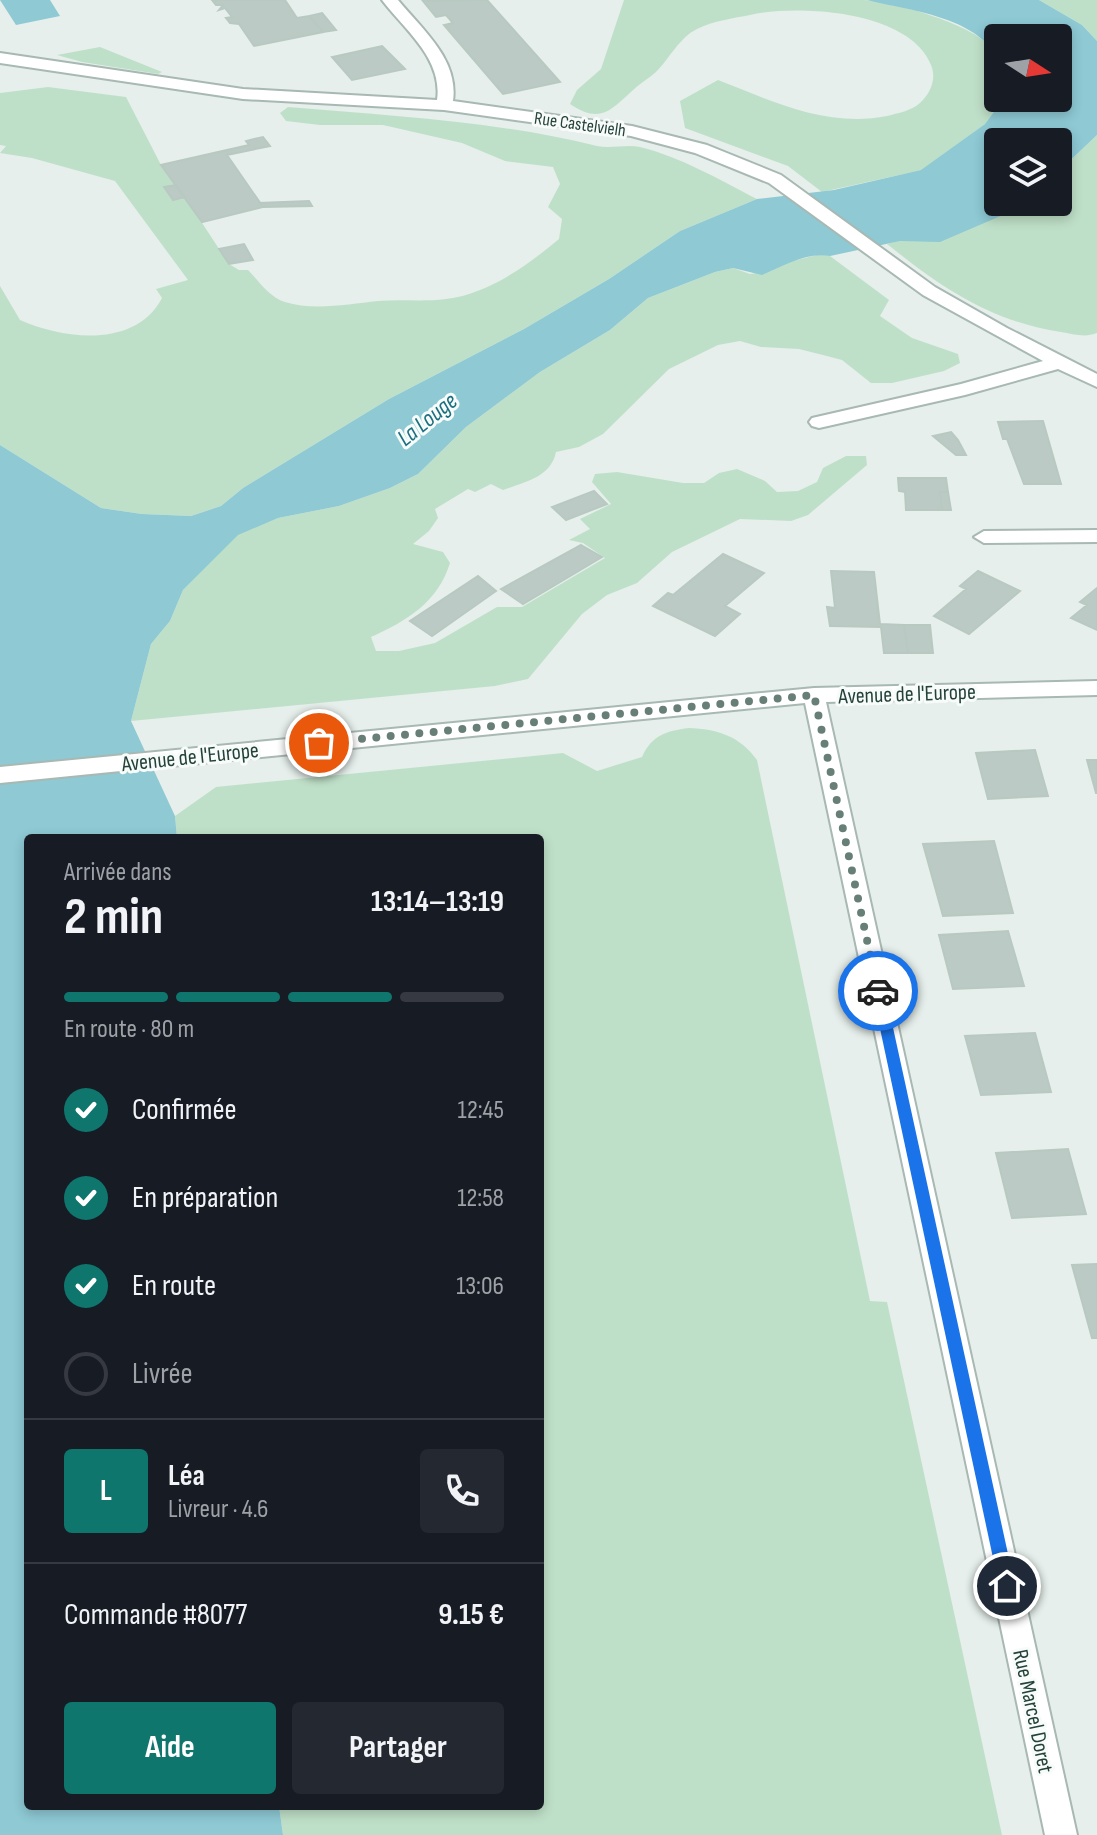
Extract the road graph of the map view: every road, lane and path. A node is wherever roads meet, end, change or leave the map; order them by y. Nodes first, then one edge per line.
1 (390, 0) edge
2 (0, 58) edge
3 (444, 105) junction
4 (1060, 362) junction
5 (1092, 371) edge
6 (819, 422) dead end
7 (1097, 536) edge
8 (984, 537) dead end
9 (1097, 688) edge
10 (814, 695) junction
11 (0, 775) edge
12 (1061, 1835) edge

1 - 3 street
2 - 3 street, Rue Castelvielh
3 - 4 street, Rue Castelvielh
4 - 5 street, Rue Castelvielh
4 - 6 street
7 - 8 street
9 - 10 street, Avenue de l'Europe
10 - 11 street, Avenue de l'Europe
10 - 12 street, Rue Marcel Doret

